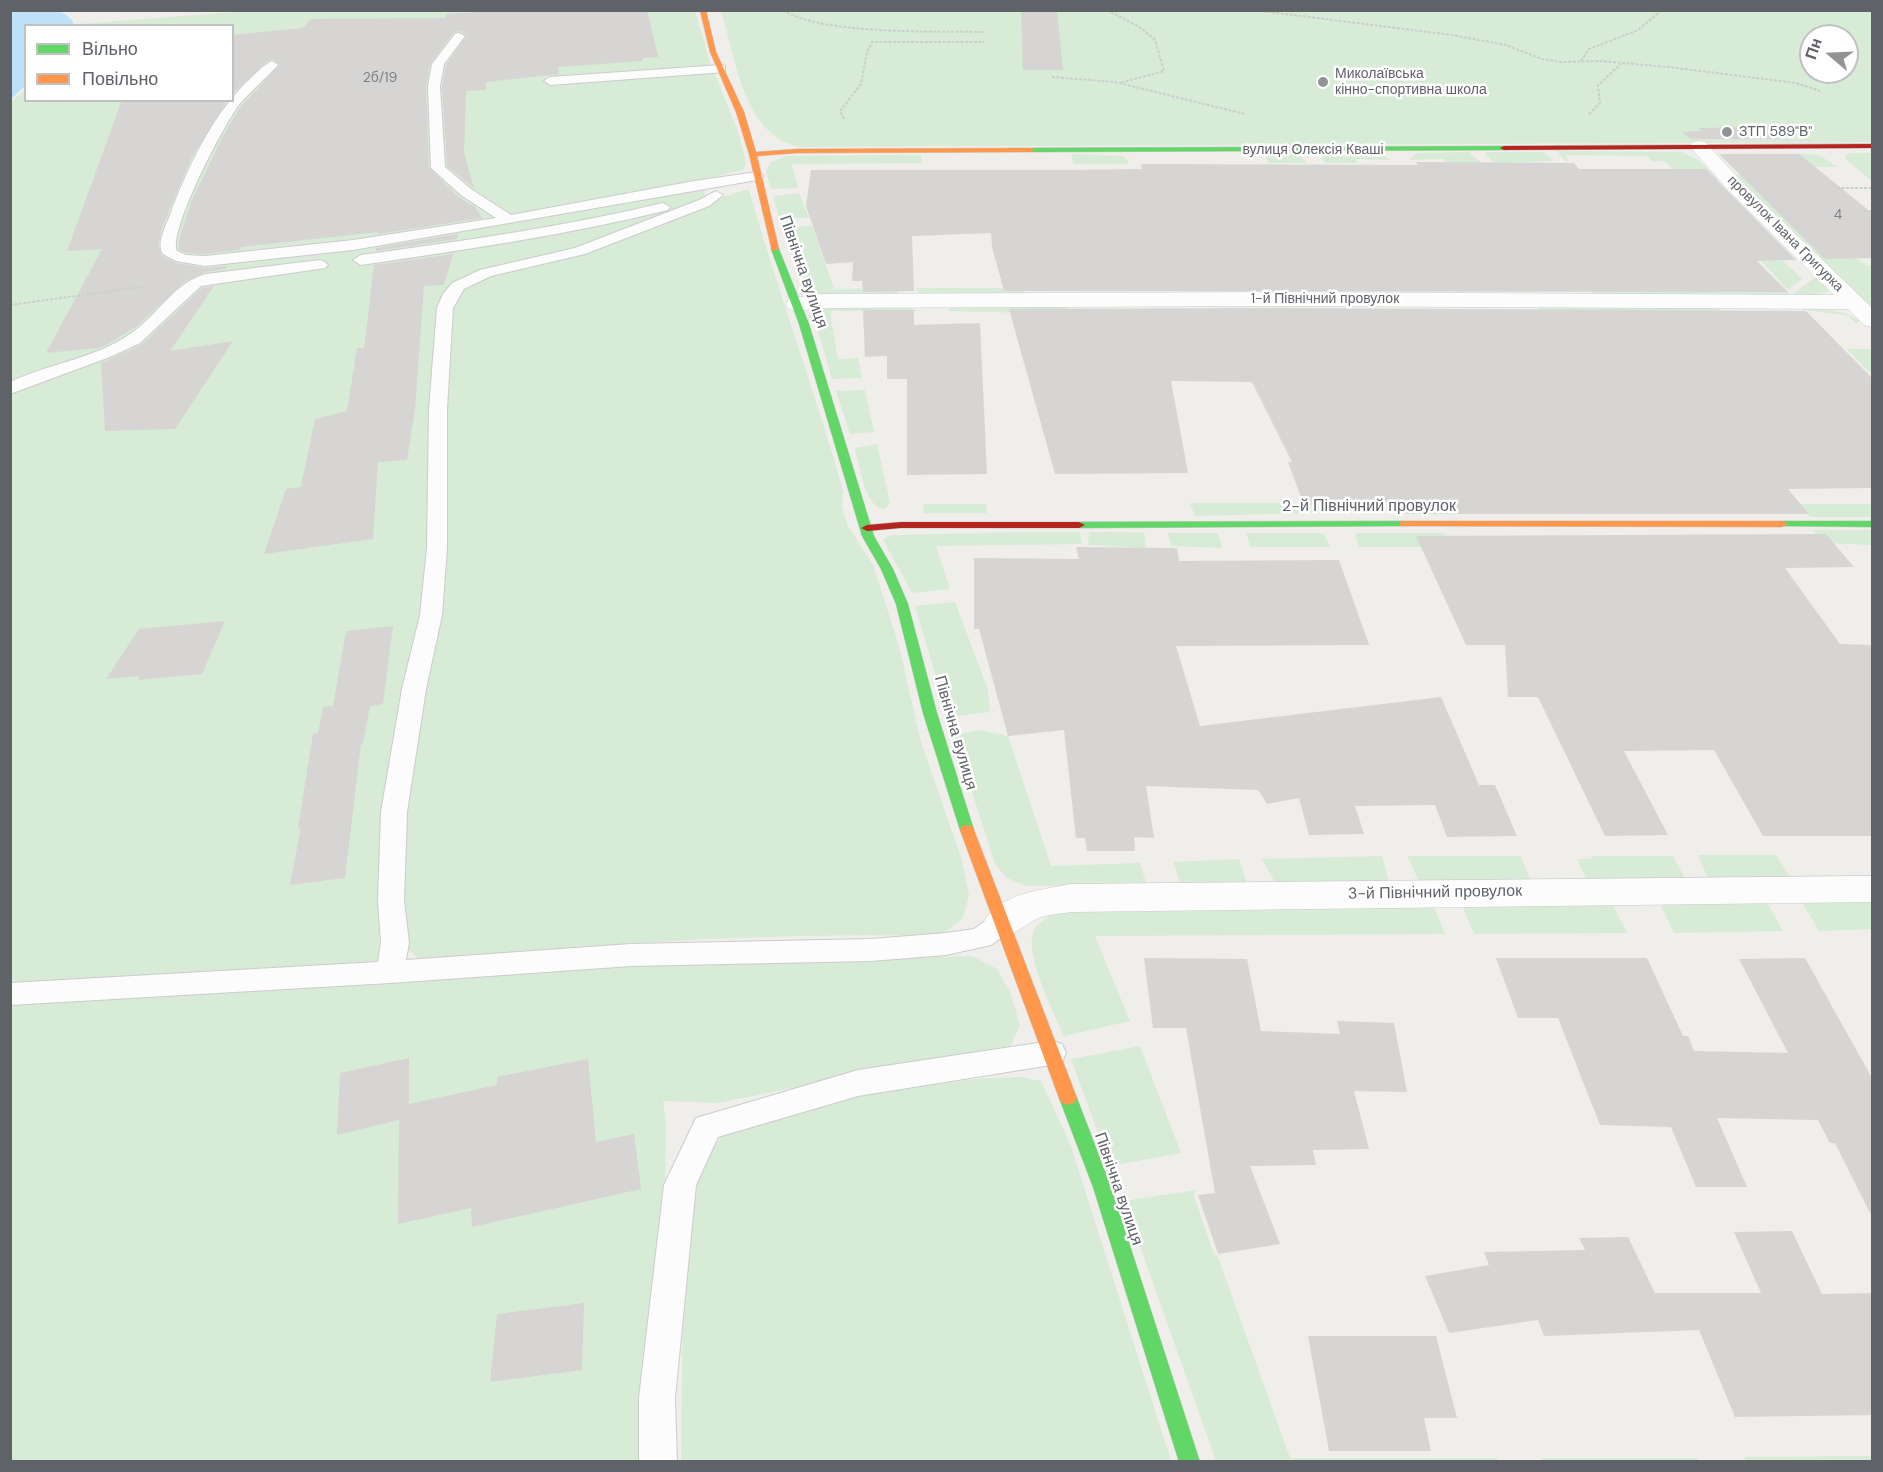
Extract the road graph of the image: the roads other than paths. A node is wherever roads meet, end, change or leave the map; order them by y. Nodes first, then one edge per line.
1 (703, 10) edge
2 (459, 36) dead end
3 (272, 65) dead end
4 (721, 69) junction
5 (550, 81) dead end
6 (1699, 146) junction
7 (1872, 146) edge
8 (753, 154) junction
9 (758, 182) junction
10 (716, 195) junction
11 (509, 219) junction
12 (1854, 302) junction
13 (797, 304) junction
14 (1872, 320) edge
15 (10, 389) edge
16 (1872, 524) edge
17 (867, 528) junction
18 (1872, 889) edge
19 (1002, 922) junction
20 (390, 972) junction
21 (10, 994) edge
22 (1052, 1053) junction
23 (658, 1461) edge
24 (1190, 1461) edge

1 - 4 street, Північна вулиця
2 - 11 lane
3 - 11 lane
4 - 5 lane
4 - 8 street, Північна вулиця
6 - 7 street, вулиця Олексія Кваші
6 - 8 street, вулиця Олексія Кваші
6 - 12 street, провулок Івана Григурка
8 - 9 street, Північна вулиця
9 - 10 lane
9 - 11 lane
9 - 13 street, Північна вулиця
10 - 15 lane
10 - 20 lane
12 - 13 street, 1-й Північний провулок
12 - 14 street, провулок Івана Григурка
13 - 17 street, Північна вулиця
16 - 17 street, 2-й Північний провулок
17 - 19 street, Північна вулиця
18 - 19 street, 3-й Північний провулок
19 - 20 lane
19 - 22 street, Північна вулиця
20 - 21 lane
22 - 23 lane
22 - 24 street, Північна вулиця

